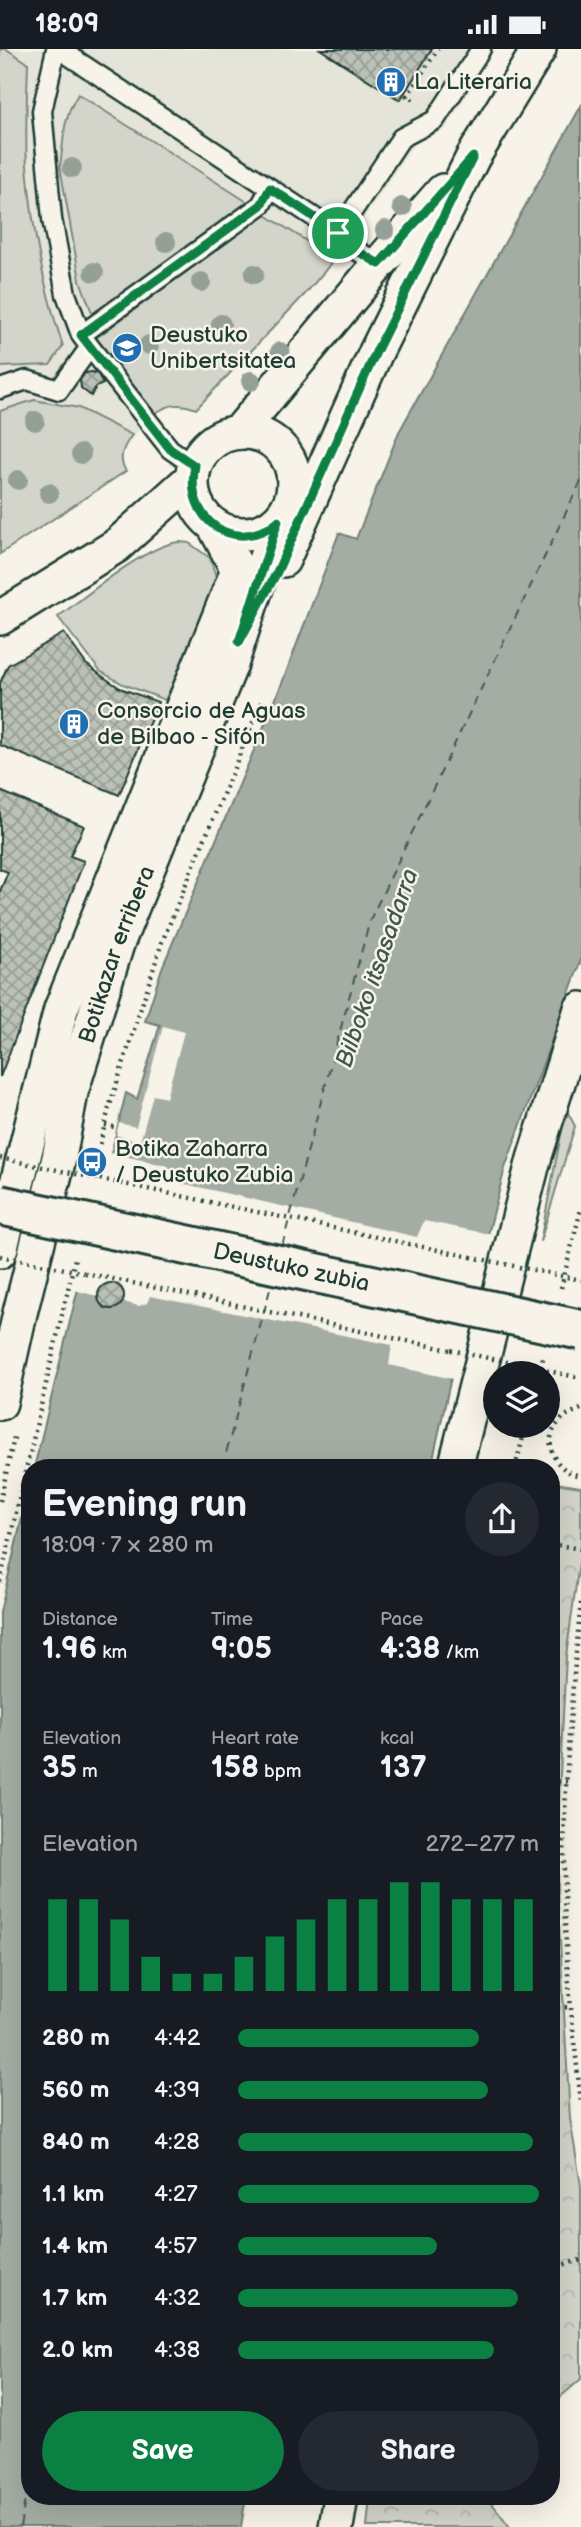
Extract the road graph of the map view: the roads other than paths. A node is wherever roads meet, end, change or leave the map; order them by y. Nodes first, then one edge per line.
1 (57, 49) edge
2 (481, 49) edge
3 (539, 49) edge
4 (473, 157) junction
5 (270, 188) junction
6 (338, 233) junction
7 (379, 264) junction
8 (86, 341) junction
9 (0, 389) edge
10 (239, 432) junction
11 (193, 472) junction
12 (278, 521) junction
13 (215, 527) junction
14 (0, 618) edge
15 (239, 642) junction
16 (581, 1009) edge
17 (0, 1205) edge
18 (0, 1254) edge
19 (581, 1330) edge
20 (0, 1403) edge
21 (457, 1459) edge
22 (340, 2505) edge
23 (336, 2527) edge

1 - 5 lane
1 - 8 lane
2 - 6 lane
3 - 4 street
4 - 7 street
4 - 15 street
5 - 6 lane
5 - 8 lane
6 - 7 lane
7 - 10 street
8 - 9 lane
8 - 11 lane
10 - 11 street
10 - 12 street
11 - 13 street
11 - 14 street
12 - 13 street
12 - 15 street, Botikazar erribera
13 - 18 street, Botikazar erribera
15 - 20 street, Botikazar erribera
16 - 21 street
17 - 19 main road, Deustuko zubia, bridge
22 - 23 street

